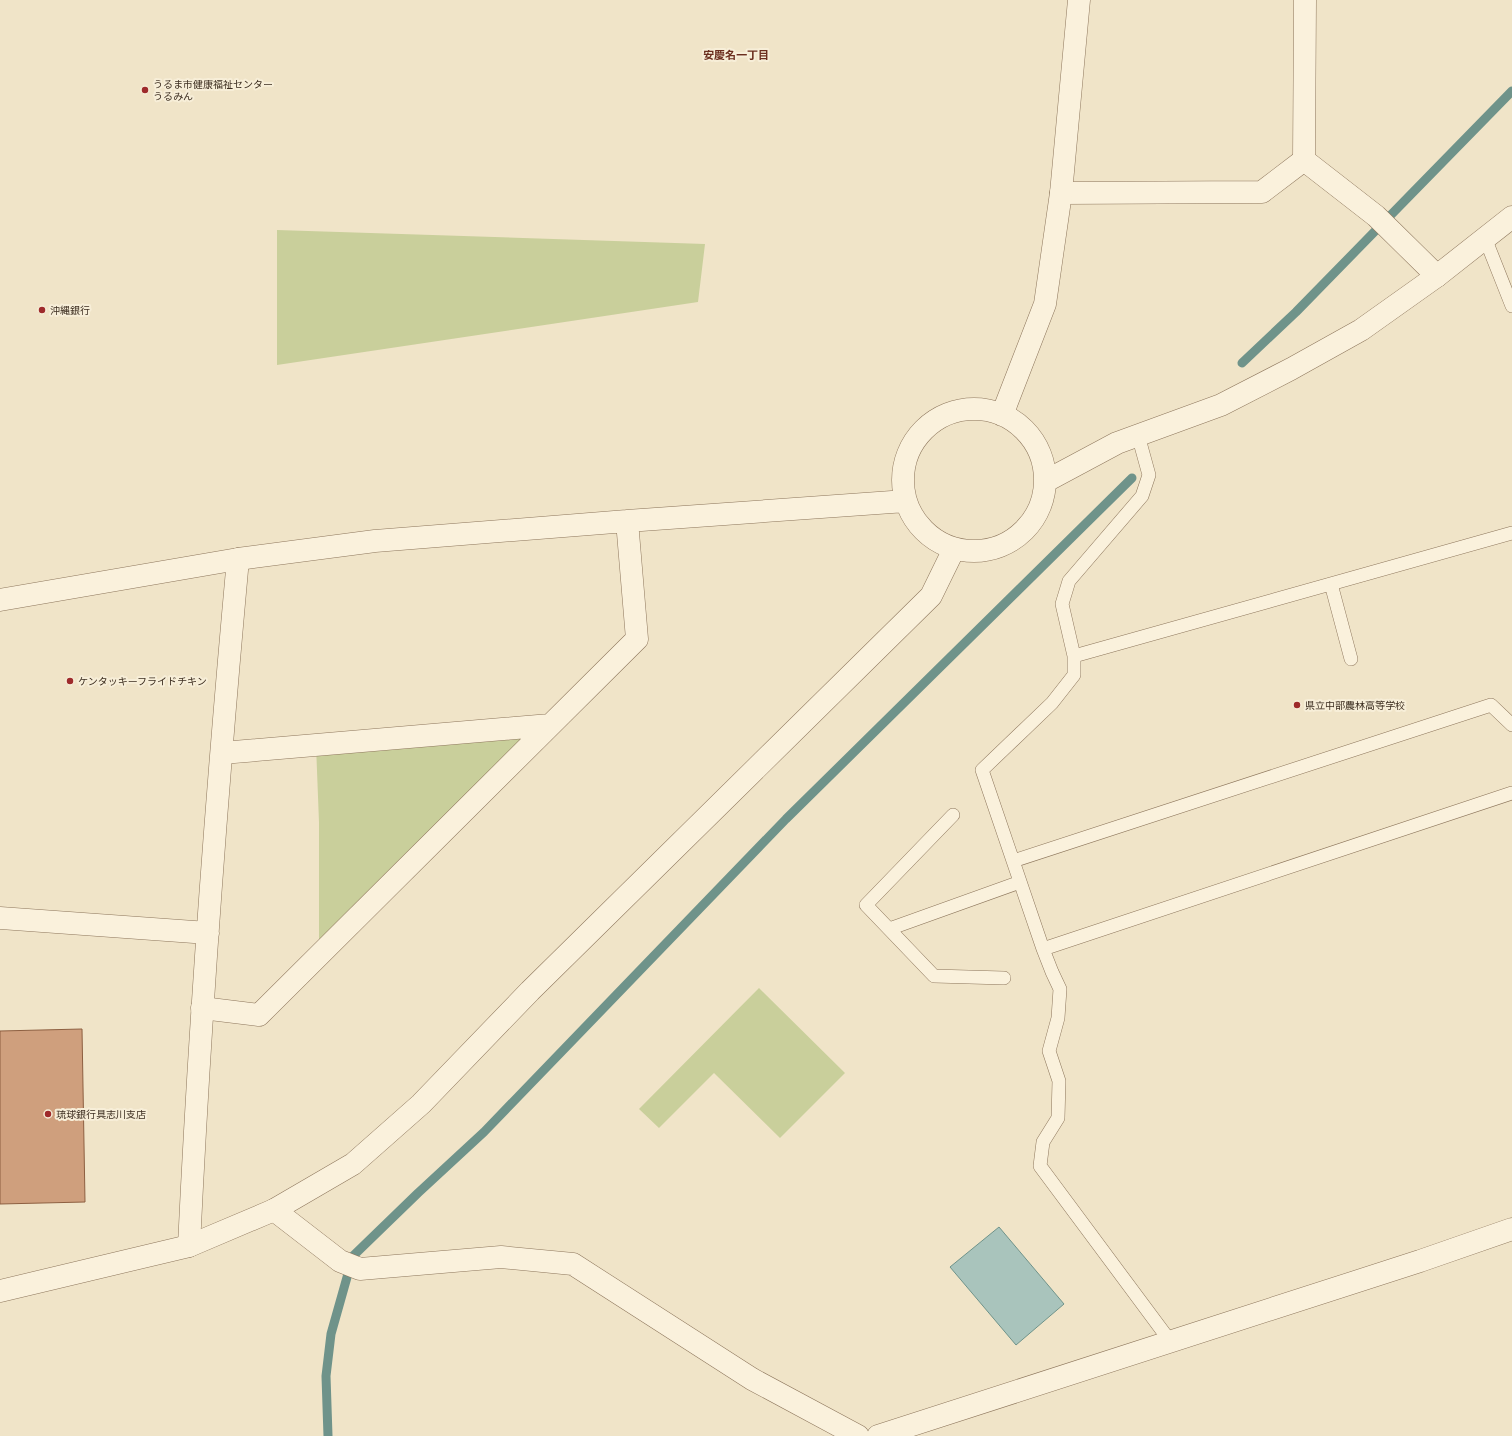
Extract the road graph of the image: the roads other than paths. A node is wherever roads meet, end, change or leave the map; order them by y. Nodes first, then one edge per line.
1 (1079, 0) edge
2 (1305, 0) edge
3 (1304, 160) junction
4 (1061, 193) junction
5 (1512, 217) edge
6 (1485, 238) junction
7 (1437, 276) junction
8 (1508, 284) edge
9 (1512, 306) edge
10 (1002, 415) junction
11 (1138, 435) junction
12 (1046, 481) junction
13 (906, 501) junction
14 (627, 521) junction
15 (1512, 533) edge
16 (954, 549) junction
17 (238, 559) junction
18 (1331, 584) junction
19 (0, 600) edge
20 (1074, 656) junction
21 (1351, 659) dead end
22 (550, 725) junction
23 (1512, 725) edge
24 (222, 753) junction
25 (1512, 793) edge
26 (953, 815) dead end
27 (1013, 861) junction
28 (1020, 882) junction
29 (0, 918) edge
30 (889, 929) junction
31 (208, 933) junction
32 (1043, 949) junction
33 (1004, 978) dead end
34 (202, 1008) junction
35 (274, 1210) junction
36 (1512, 1229) edge
37 (189, 1246) junction
38 (0, 1291) edge
39 (1170, 1341) junction
40 (858, 1436) edge
41 (878, 1436) edge

1 - 4 street
2 - 3 street
3 - 4 street
3 - 7 street
4 - 10 street
5 - 6 street
6 - 7 street
6 - 8 lane
7 - 11 street
8 - 9 lane
10 - 12 street
10 - 13 street
11 - 12 street
11 - 20 lane
12 - 16 street
13 - 14 street
13 - 16 street
14 - 17 street
14 - 22 street
15 - 18 lane
16 - 35 street
17 - 19 street
17 - 24 street
18 - 20 lane
18 - 21 lane
20 - 27 lane
22 - 24 street
22 - 34 street
23 - 27 lane
24 - 31 street
25 - 32 lane
26 - 30 lane
27 - 28 lane
28 - 30 lane
28 - 32 lane
29 - 31 street
30 - 33 lane
31 - 34 street
32 - 39 lane
34 - 37 street
35 - 37 street
35 - 40 street
36 - 39 street
37 - 38 street
39 - 41 street

